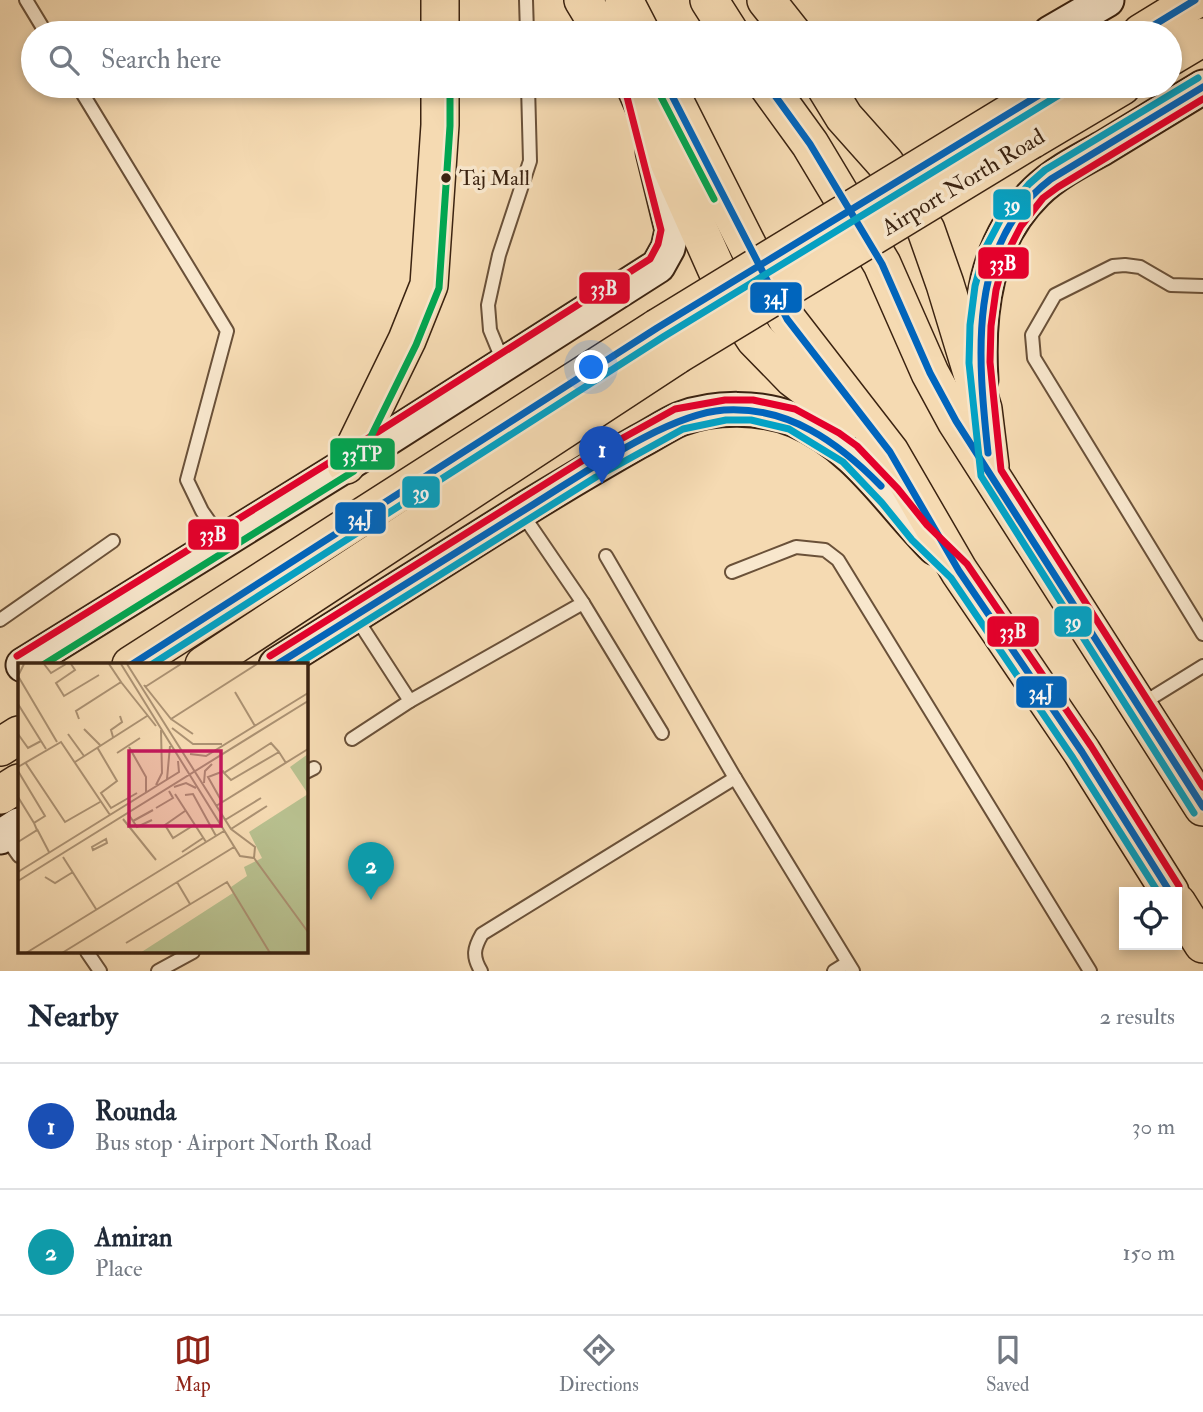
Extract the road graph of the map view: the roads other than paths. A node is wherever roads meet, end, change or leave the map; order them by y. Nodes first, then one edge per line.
1 (26, 0) edge
2 (440, 0) edge
3 (526, 0) edge
4 (583, 0) edge
5 (624, 0) edge
6 (709, 0) edge
7 (766, 0) edge
8 (1107, 0) edge
9 (1195, 0) edge
10 (39, 21) edge
11 (440, 21) edge
12 (527, 21) edge
13 (596, 21) edge
14 (634, 21) edge
15 (722, 21) edge
16 (783, 21) edge
17 (1071, 21) edge
18 (1161, 21) edge
19 (1203, 37) edge
20 (1182, 50) edge
21 (1203, 87) edge
22 (85, 98) edge
23 (440, 98) edge
24 (528, 98) edge
25 (648, 98) edge
26 (650, 98) edge
27 (654, 98) edge
28 (777, 98) edge
29 (832, 98) edge
30 (1034, 98) edge
31 (1102, 98) edge
32 (1203, 286) edge
33 (504, 365) junction
34 (983, 409) junction
35 (890, 452) junction
36 (346, 465) junction
37 (991, 474) junction
38 (521, 512) junction
39 (113, 541) dead end
40 (223, 541) junction
41 (606, 556) dead end
42 (959, 571) junction
43 (732, 572) dead end
44 (583, 603) junction
45 (355, 615) junction
46 (0, 620) edge
47 (1203, 634) edge
48 (26, 663) edge
49 (134, 663) edge
50 (207, 663) edge
51 (279, 663) edge
52 (1203, 666) edge
53 (18, 668) edge
54 (0, 679) edge
55 (410, 701) junction
56 (1139, 705) junction
57 (663, 733) dead end
58 (18, 736) edge
59 (352, 739) dead end
60 (0, 747) edge
61 (735, 778) junction
62 (18, 784) edge
63 (0, 795) edge
64 (1203, 807) edge
65 (1167, 887) edge
66 (1182, 910) edge
67 (1203, 944) edge
68 (88, 954) edge
69 (189, 954) edge
70 (850, 967) edge
71 (100, 971) edge
72 (158, 971) edge
73 (481, 971) edge
74 (834, 971) edge
75 (1090, 971) edge

1 - 10 lane
2 - 11 main road
3 - 12 lane
4 - 13 main road
5 - 14 main road
6 - 15 main road
7 - 16 main road
8 - 17 main road
9 - 18 main road
19 - 20 main road
21 - 34 main road, Airport North Road
22 - 40 lane
23 - 36 main road
24 - 33 lane
25 - 33 main road
26 - 35 main road
27 - 35 main road
28 - 37 main road
29 - 34 main road
30 - 49 main road, Airport North Road, bridge
31 - 50 main road, Airport North Road, bridge
32 - 47 lane
33 - 36 main road
34 - 37 main road
35 - 42 main road
36 - 40 main road
37 - 56 main road
38 - 42 main road
38 - 44 lane
38 - 45 main road
39 - 46 lane
40 - 48 main road
41 - 61 lane
42 - 65 main road
43 - 75 lane
44 - 55 lane
44 - 57 lane
45 - 51 main road
45 - 55 lane
52 - 56 lane
53 - 54 main road
55 - 59 lane
56 - 64 main road
58 - 60 main road
61 - 70 lane
61 - 73 lane
62 - 63 main road
66 - 67 main road
68 - 71 lane
69 - 72 lane
70 - 74 lane

